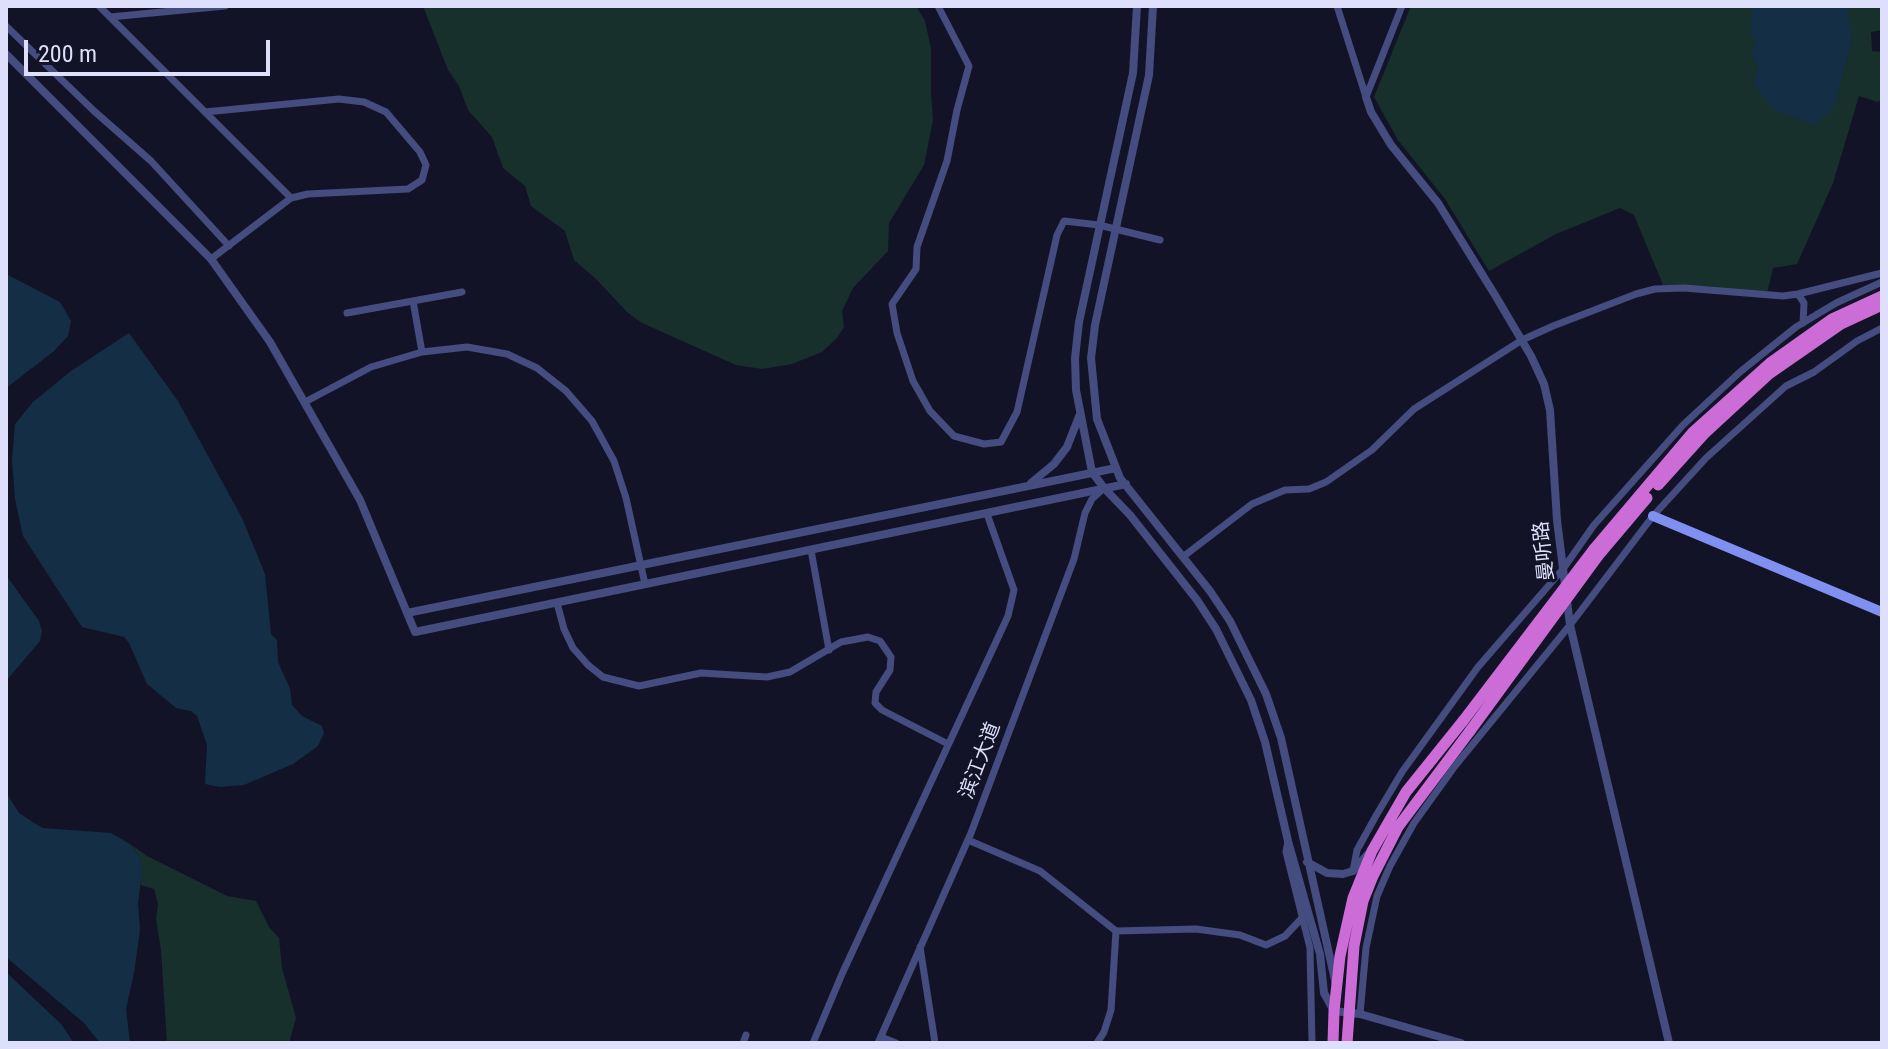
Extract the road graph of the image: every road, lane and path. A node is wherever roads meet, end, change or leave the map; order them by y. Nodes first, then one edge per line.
1 (99, 6) edge
2 (223, 6) edge
3 (938, 6) edge
4 (1137, 6) edge
5 (1153, 6) edge
6 (1337, 6) edge
7 (1402, 6) edge
8 (110, 17) junction
9 (6, 26) edge
10 (6, 54) edge
11 (1366, 97) junction
12 (205, 112) junction
13 (291, 198) junction
14 (1099, 225) junction
15 (1115, 228) junction
16 (1160, 240) dead end
17 (229, 246) junction
18 (211, 259) junction
19 (1882, 273) edge
20 (1882, 282) edge
21 (462, 292) dead end
22 (1798, 294) junction
23 (1882, 296) edge
24 (413, 301) junction
25 (1882, 305) edge
26 (347, 313) dead end
27 (1803, 323) junction
28 (1882, 328) edge
29 (1522, 340) junction
30 (422, 352) junction
31 (305, 402) junction
32 (1080, 414) junction
33 (1116, 468) junction
34 (1092, 472) junction
35 (1126, 484) junction
36 (1024, 487) junction
37 (1104, 488) junction
38 (987, 514) junction
39 (1653, 516) junction
40 (811, 550) junction
41 (1596, 552) junction
42 (1184, 556) junction
43 (642, 566) junction
44 (1563, 569) junction
45 (645, 584) junction
46 (557, 603) junction
47 (1882, 612) edge
48 (407, 613) junction
49 (1570, 625) junction
50 (829, 650) junction
51 (1467, 726) junction
52 (948, 744) junction
53 (1291, 785) junction
54 (1276, 789) junction
55 (968, 840) junction
56 (1288, 841) junction
57 (1372, 851) junction
58 (1307, 862) junction
59 (1353, 871) junction
60 (1302, 918) junction
61 (1116, 931) junction
62 (920, 947) junction
63 (1337, 986) junction
64 (1334, 1011) junction
65 (1354, 1014) junction
66 (879, 1040) edge
67 (813, 1043) edge
68 (896, 1043) edge
69 (935, 1043) edge
70 (1097, 1043) edge
71 (1312, 1043) edge
72 (1333, 1043) edge
73 (1347, 1043) edge
74 (1461, 1043) edge
75 (1669, 1043) edge

1 - 8 street
2 - 8 street
3 - 14 street
4 - 14 street
5 - 15 street
6 - 11 street
7 - 11 street
8 - 12 street
9 - 17 street
10 - 18 street
11 - 29 street, 曼听路
12 - 13 street
12 - 13 street
13 - 17 street
14 - 15 street
14 - 32 street
15 - 16 street
15 - 33 street
17 - 18 street
18 - 31 street
19 - 22 street
20 - 27 street
21 - 24 street
22 - 27 street
22 - 29 street
23 - 41 highway
24 - 26 street
24 - 30 street
25 - 41 highway
27 - 44 street
28 - 39 street
29 - 42 street
29 - 44 street, 曼听路
30 - 31 street
30 - 43 street
31 - 48 street
32 - 34 street
32 - 36 street
33 - 34 street
33 - 35 street
34 - 36 street
34 - 37 street
35 - 37 street
35 - 42 street
36 - 43 street
37 - 38 street
37 - 54 street
37 - 55 street, 滨江大道
38 - 40 street
38 - 52 street, 滨江大道
39 - 47 main road
39 - 49 street
40 - 45 street
40 - 50 street
41 - 51 highway, bridge
42 - 53 street
43 - 45 street
43 - 48 street
44 - 49 street, 曼听路
44 - 59 street
45 - 46 street
46 - 48 street
46 - 50 street
49 - 65 street
49 - 75 street, 曼听路
50 - 52 street
51 - 57 highway
51 - 65 highway
52 - 67 street, 滨江大道
53 - 54 street
53 - 58 street
54 - 56 street
55 - 61 street
55 - 62 street, 滨江大道
56 - 60 street
56 - 64 street
57 - 59 street
57 - 63 highway
58 - 59 street
58 - 63 street
60 - 61 street
60 - 71 street
61 - 70 street
62 - 66 street, 滨江大道
62 - 69 street
63 - 64 highway
63 - 65 main road
64 - 65 street
64 - 72 highway
65 - 73 highway
65 - 74 street
66 - 68 street

